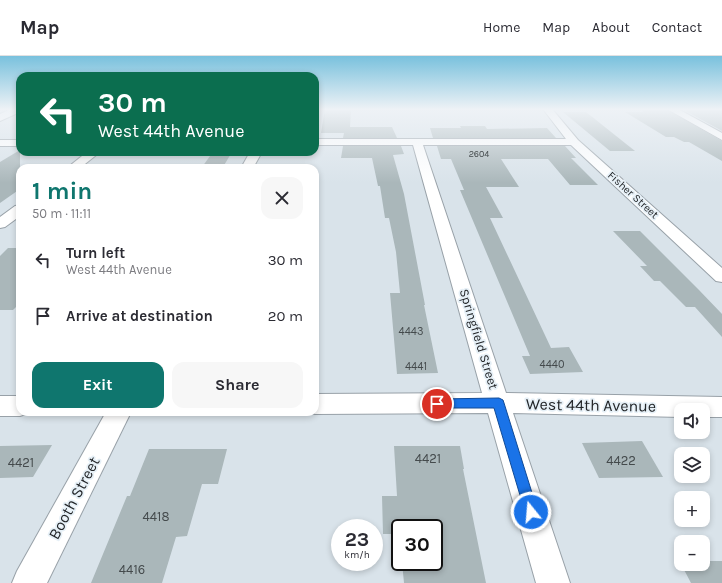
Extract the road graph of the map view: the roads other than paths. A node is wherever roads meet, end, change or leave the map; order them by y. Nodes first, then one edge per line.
1 (567, 134) edge
2 (319, 142) edge
3 (417, 142) junction
4 (574, 142) junction
5 (0, 143) edge
6 (16, 143) edge
7 (89, 156) edge
8 (78, 164) edge
9 (16, 212) edge
10 (0, 224) edge
11 (722, 277) edge
12 (499, 403) junction
13 (319, 404) edge
14 (0, 406) edge
15 (16, 406) edge
16 (722, 407) edge
17 (117, 416) edge
18 (29, 583) edge
19 (553, 583) edge

1 - 4 street, Fisher Street
2 - 3 street
3 - 4 street
3 - 12 street, Springfield Street
4 - 11 street, Fisher Street
5 - 6 street
7 - 8 street
9 - 10 street
12 - 13 street, West 44th Avenue
12 - 16 street, West 44th Avenue
12 - 19 street, Springfield Street
14 - 15 street
17 - 18 street, Booth Street

